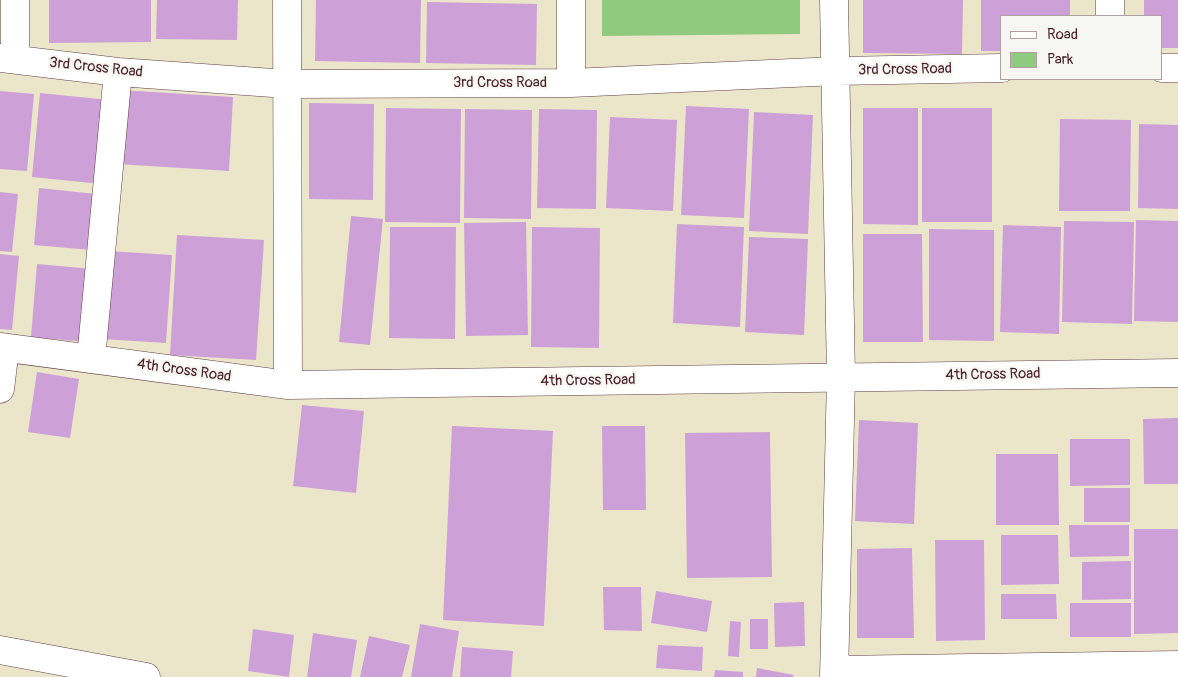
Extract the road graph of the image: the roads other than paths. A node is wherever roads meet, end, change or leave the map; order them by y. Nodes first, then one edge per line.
1 (15, 0) edge
2 (287, 0) edge
3 (571, 0) edge
4 (834, 0) edge
5 (1110, 0) edge
6 (1110, 15) edge
7 (7, 59) edge
8 (1000, 68) edge
9 (1163, 68) edge
10 (1178, 68) edge
11 (837, 71) junction
12 (118, 72) junction
13 (571, 83) junction
14 (287, 84) junction
15 (3, 347) edge
16 (91, 359) junction
17 (1178, 373) edge
18 (841, 377) junction
19 (288, 385) junction
20 (0, 389) edge
21 (0, 650) edge
22 (1178, 665) edge
23 (834, 674) edge
24 (146, 677) edge

1 - 7 street
2 - 14 street
3 - 13 street
4 - 11 street
5 - 6 street
7 - 12 street, 3rd Cross Road
8 - 11 street, 3rd Cross Road
9 - 10 street
11 - 13 street, 3rd Cross Road
11 - 18 street
12 - 14 street, 3rd Cross Road
12 - 16 street
13 - 14 street, 3rd Cross Road
14 - 19 street
15 - 16 street, 4th Cross Road
15 - 20 street
16 - 19 street, 4th Cross Road
17 - 18 street, 4th Cross Road
18 - 19 street, 4th Cross Road
18 - 23 street
21 - 24 street
22 - 23 street

